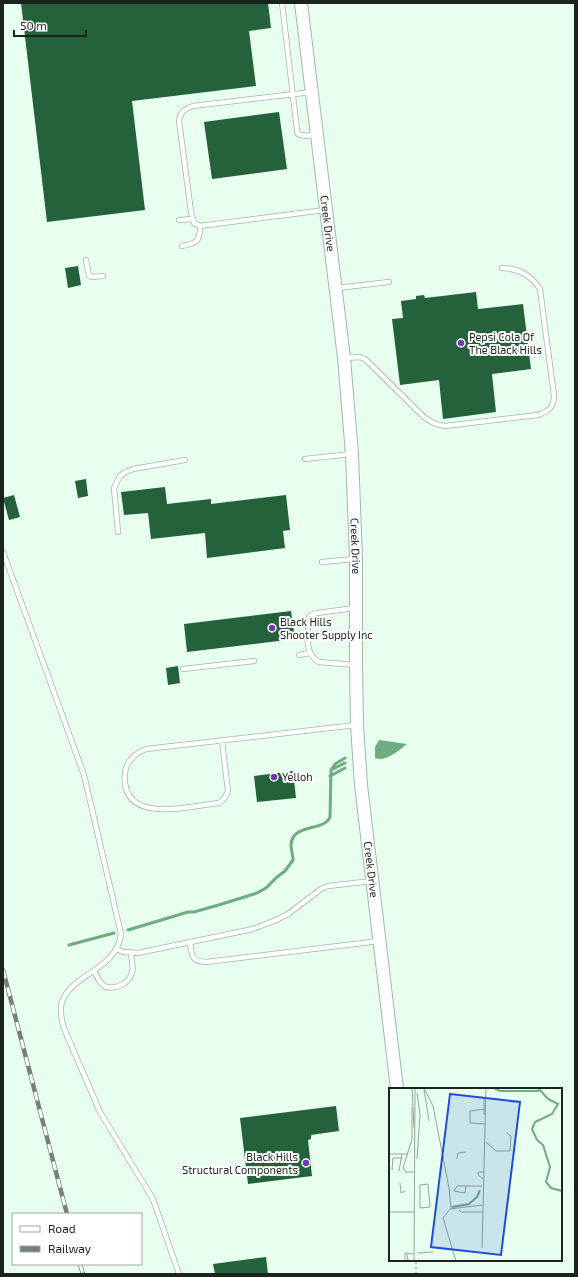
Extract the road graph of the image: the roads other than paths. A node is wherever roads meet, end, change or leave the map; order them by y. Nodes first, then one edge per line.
1 (282, 3) edge
2 (301, 3) edge
3 (312, 92) junction
4 (293, 95) junction
5 (317, 134) junction
6 (326, 210) junction
7 (192, 219) junction
8 (179, 220) dead end
9 (200, 226) junction
10 (182, 246) dead end
11 (86, 260) dead end
12 (502, 268) dead end
13 (103, 276) dead end
14 (389, 282) dead end
15 (335, 288) junction
16 (344, 358) junction
17 (352, 454) junction
18 (305, 459) dead end
19 (185, 460) dead end
20 (118, 532) dead end
21 (3, 552) edge
22 (356, 559) junction
23 (322, 562) dead end
24 (356, 608) junction
25 (310, 654) junction
26 (300, 655) dead end
27 (254, 661) dead end
28 (356, 665) junction
29 (183, 669) dead end
30 (357, 725) junction
31 (222, 741) junction
32 (372, 881) junction
33 (379, 941) junction
34 (190, 942) junction
35 (117, 949) junction
36 (131, 953) junction
37 (94, 971) junction
38 (397, 1088) edge
39 (179, 1274) edge

1 - 4 lane
2 - 3 street, Creek Drive
3 - 4 lane
3 - 5 street, Creek Drive
4 - 5 lane
4 - 7 lane
5 - 6 street, Creek Drive
6 - 9 lane
6 - 15 street, Creek Drive
7 - 8 lane
7 - 9 lane
9 - 10 lane
11 - 13 lane
12 - 16 lane
14 - 15 lane
15 - 16 street, Creek Drive
16 - 17 street, Creek Drive
17 - 18 lane
17 - 22 street, Creek Drive
19 - 20 lane
21 - 35 lane
22 - 23 lane
22 - 24 street, Creek Drive
24 - 25 lane
24 - 28 street, Creek Drive
25 - 26 lane
25 - 28 lane
27 - 29 lane
28 - 30 street, Creek Drive
30 - 31 lane
30 - 32 street, Creek Drive
31 - 31 lane
32 - 33 street, Creek Drive
32 - 34 lane
33 - 34 lane
33 - 38 street, Creek Drive
34 - 36 lane
35 - 36 lane
35 - 37 lane
36 - 37 lane
37 - 39 lane

